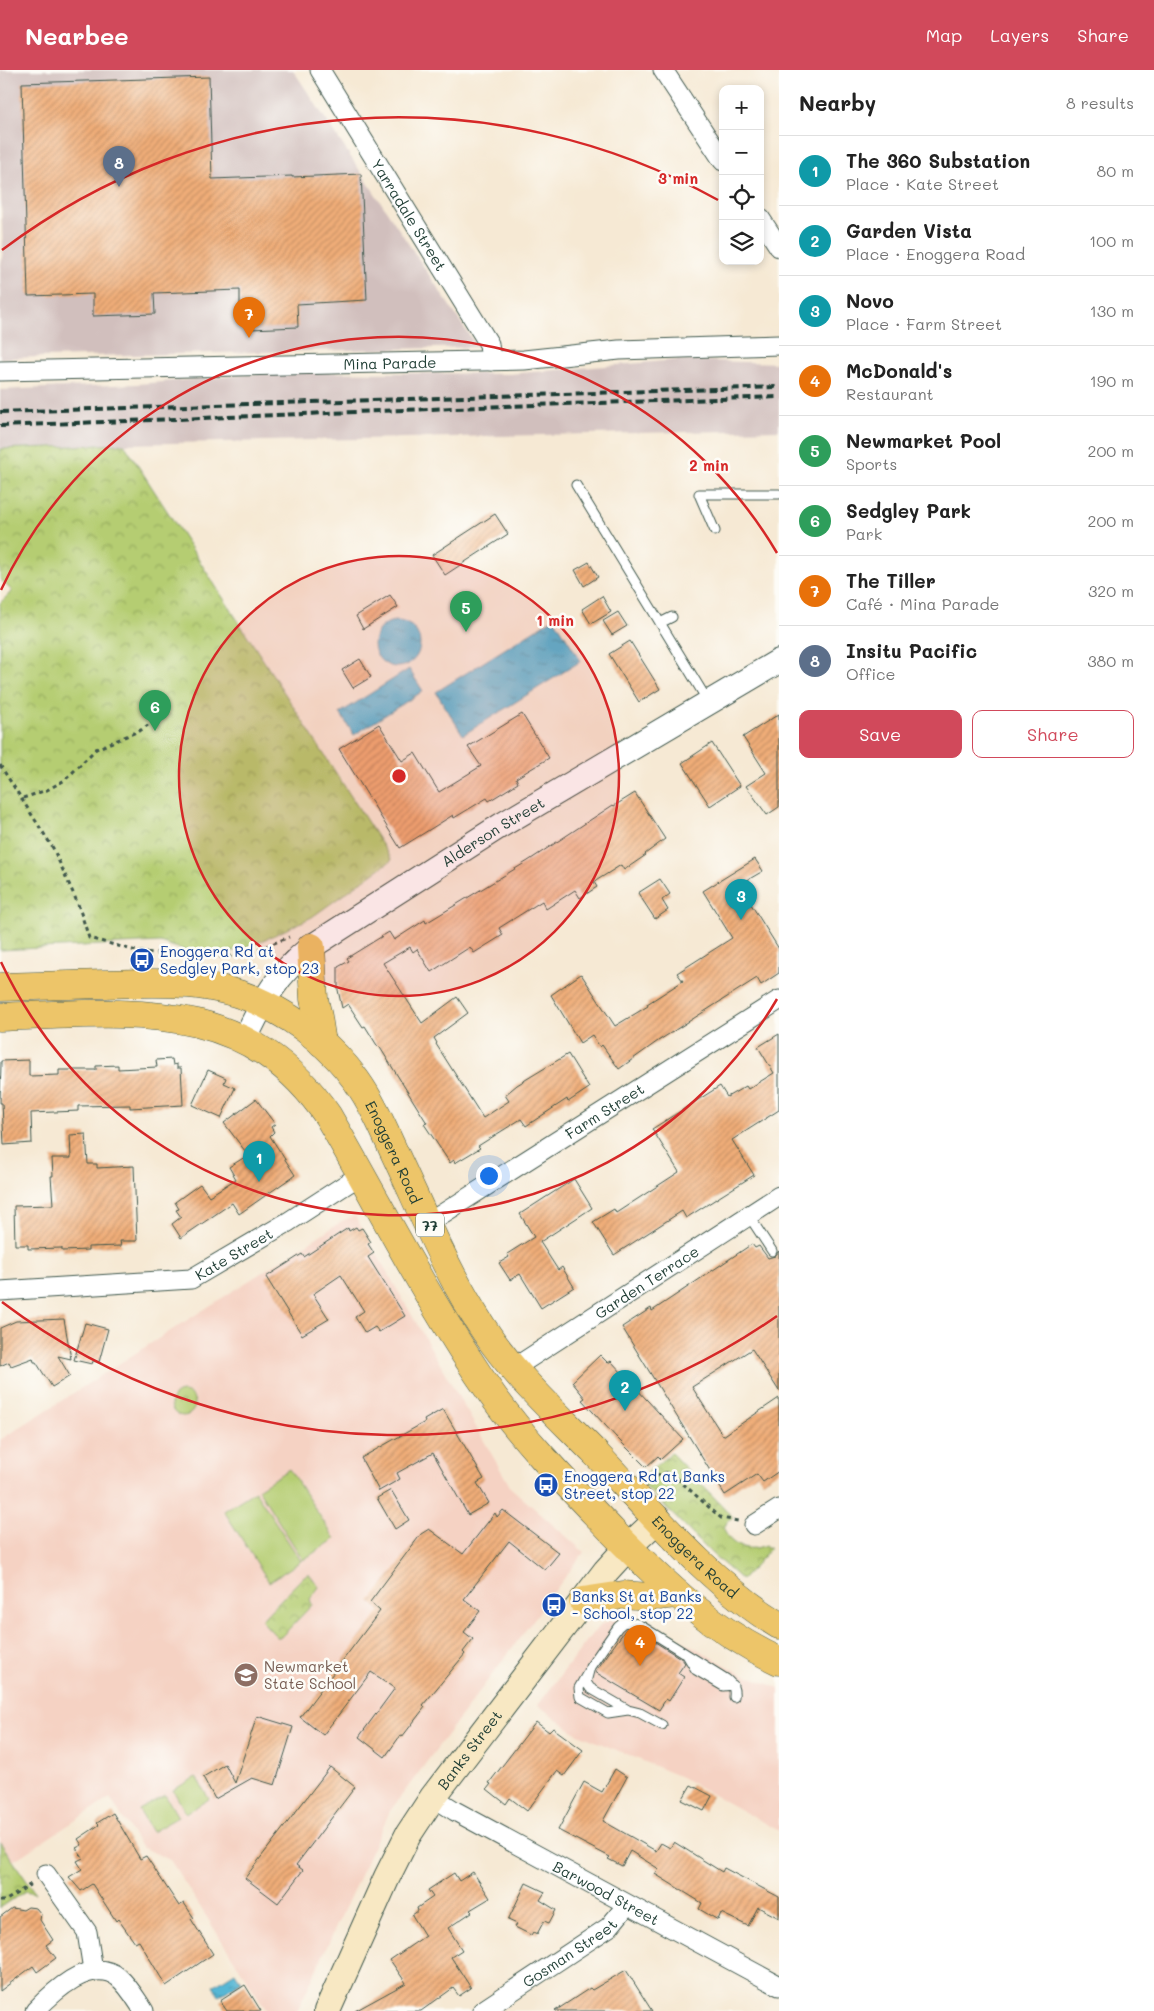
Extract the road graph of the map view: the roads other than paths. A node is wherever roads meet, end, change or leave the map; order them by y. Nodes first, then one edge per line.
1 (320, 70) edge
2 (663, 70) edge
3 (719, 155) edge
4 (761, 220) edge
5 (779, 247) edge
6 (779, 345) edge
7 (491, 361) junction
8 (0, 371) edge
9 (576, 486) dead end
10 (779, 494) edge
11 (714, 531) dead end
12 (672, 617) dead end
13 (660, 623) junction
14 (779, 660) edge
15 (709, 703) junction
16 (301, 941) junction
17 (0, 987) edge
18 (779, 1000) edge
19 (262, 1003) junction
20 (0, 1017) edge
21 (244, 1041) junction
22 (322, 1043) junction
23 (362, 1174) junction
24 (779, 1196) edge
25 (749, 1216) junction
26 (428, 1223) junction
27 (772, 1250) dead end
28 (0, 1291) edge
29 (514, 1368) junction
30 (779, 1509) edge
31 (658, 1519) junction
32 (754, 1525) road end
33 (628, 1547) junction
34 (676, 1594) junction
35 (583, 1601) junction
36 (779, 1624) edge
37 (779, 1661) edge
38 (587, 1674) junction
39 (734, 1697) dead end
40 (628, 1710) junction
41 (662, 1725) dead end
42 (433, 1797) junction
43 (46, 1874) road end
44 (627, 1905) junction
45 (93, 1970) junction
46 (779, 1986) edge
47 (35, 2011) edge
48 (144, 2011) edge
49 (327, 2011) edge
50 (482, 2011) edge

1 - 7 street, Yarradale Street
2 - 3 street
4 - 5 street
6 - 7 street, Mina Parade
7 - 8 street, Mina Parade
9 - 13 lane
10 - 11 lane
12 - 13 lane
13 - 15 lane
14 - 15 street, Alderson Street
15 - 16 street, Alderson Street
16 - 19 street, Alderson Street
16 - 22 main road
17 - 19 main road, Enoggera Road / 77
18 - 26 street, Farm Street
19 - 21 street, Alderson Street
19 - 22 main road, Enoggera Road / 77
20 - 21 main road, 77
21 - 23 main road, 77
22 - 26 main road, Enoggera Road / 77
23 - 28 street, Kate Street
23 - 33 main road, 77
24 - 25 street, Garden Terrace
25 - 27 lane
25 - 29 street, Garden Terrace
26 - 29 main road, Enoggera Road / 77
29 - 31 main road, Enoggera Road / 77
30 - 32 street
31 - 33 main road, Banks Street
31 - 36 main road, Enoggera Road / 77
33 - 34 main road, 77
33 - 35 main road, Banks Street
34 - 35 main road
34 - 37 main road, 77
35 - 42 main road, Banks Street
38 - 39 lane
38 - 40 lane
38 - 40 lane
40 - 41 lane
42 - 44 street, Barwood Street
42 - 49 main road, Banks Street
43 - 45 street
44 - 46 street, Barwood Street
44 - 50 street, Gosman Street
45 - 47 street
45 - 48 street

